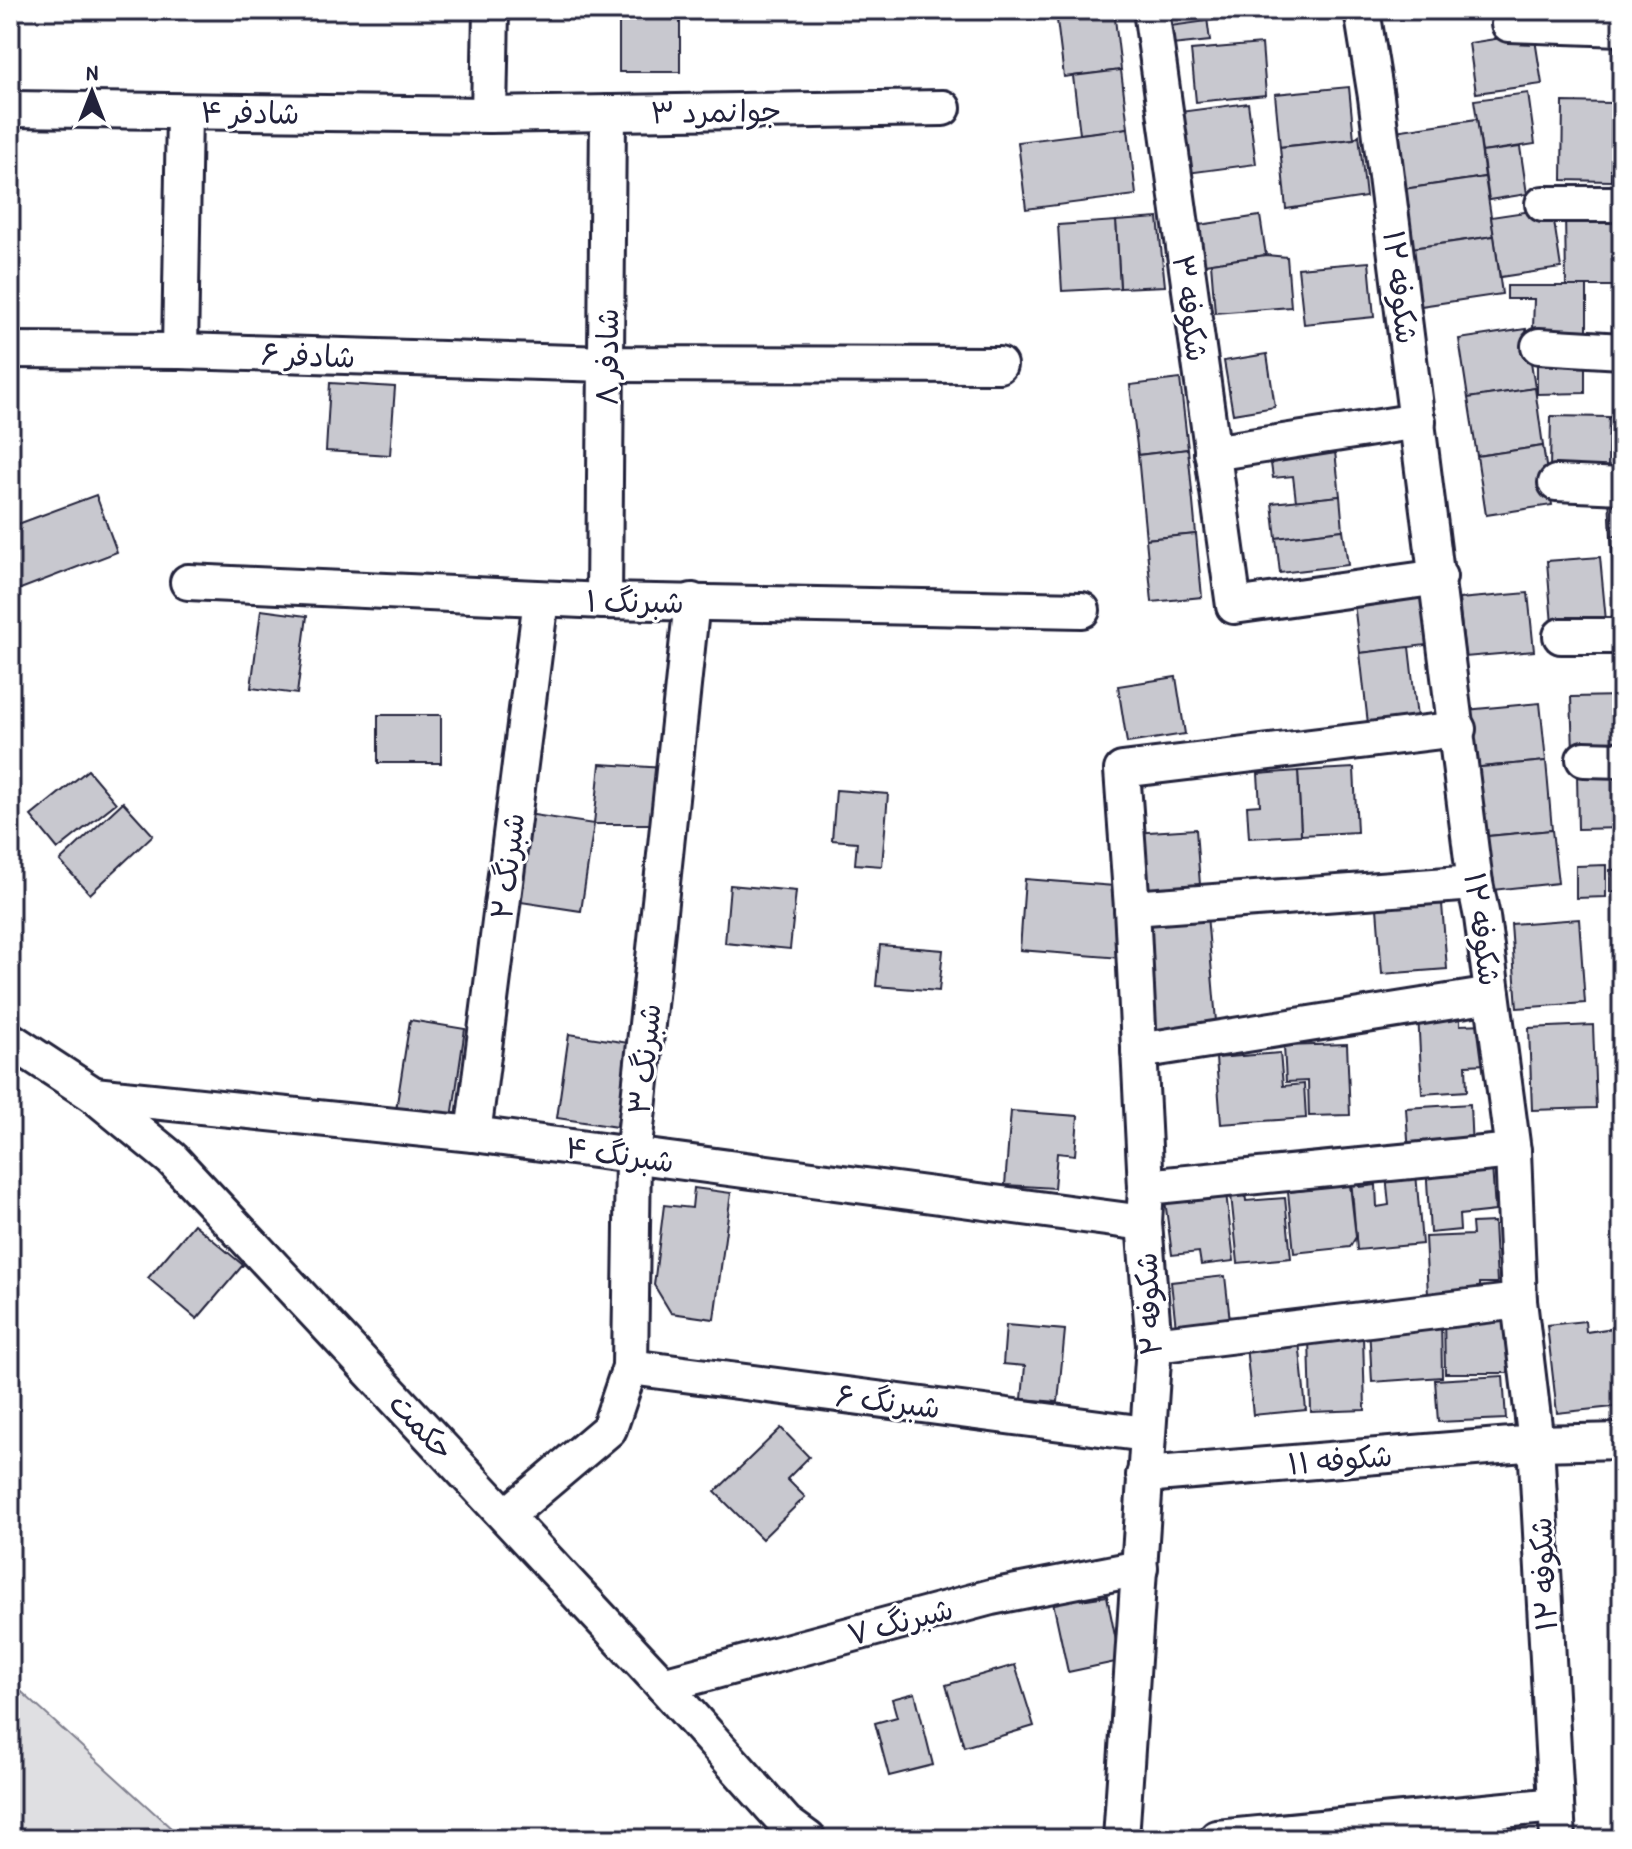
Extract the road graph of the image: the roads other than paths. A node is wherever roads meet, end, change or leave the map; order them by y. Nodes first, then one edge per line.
1 (491, 10) edge
2 (1151, 10) edge
3 (1364, 17) edge
4 (1509, 24) dead end
5 (1622, 28) edge
6 (943, 108) dead end
7 (10, 109) edge
8 (184, 112) junction
9 (608, 113) junction
10 (489, 115) junction
11 (1543, 204) dead end
12 (1622, 204) edge
13 (1539, 346) dead end
14 (10, 350) edge
15 (180, 351) junction
16 (1622, 351) edge
17 (607, 364) junction
18 (999, 365) dead end
19 (1418, 421) junction
20 (1212, 453) junction
21 (1556, 483) dead end
22 (1622, 486) edge
23 (1439, 577) junction
24 (188, 582) dead end
25 (541, 599) junction
26 (604, 601) junction
27 (692, 601) junction
28 (1082, 610) dead end
29 (1561, 636) dead end
30 (1622, 636) edge
31 (1458, 729) junction
32 (1584, 759) dead end
33 (1622, 760) edge
34 (1475, 883) junction
35 (1132, 908) junction
36 (1492, 995) junction
37 (10, 1040) edge
38 (1139, 1051) junction
39 (94, 1095) junction
40 (473, 1134) junction
41 (1513, 1151) junction
42 (633, 1156) junction
43 (1146, 1187) junction
44 (1144, 1223) junction
45 (1519, 1301) junction
46 (1154, 1345) junction
47 (630, 1367) junction
48 (1146, 1434) junction
49 (1622, 1441) edge
50 (1536, 1443) junction
51 (1144, 1475) junction
52 (506, 1516) junction
53 (1140, 1568) junction
54 (663, 1685) junction
55 (1556, 1805) junction
56 (1217, 1838) edge
57 (808, 1839) edge
58 (1121, 1839) edge
59 (1558, 1839) edge

1 - 10 street
2 - 20 street, شکوفه ۳
3 - 19 street, شکوفه ۱۲
4 - 5 street
6 - 9 street, جوانمرد ۳
7 - 8 street, شادفر ۴
8 - 10 street, شادفر ۴
8 - 15 street
9 - 10 street, جوانمرد ۳
9 - 17 street, شادفر ۸
11 - 12 street
13 - 16 street
14 - 15 street, شادفر ۶
15 - 17 street, شادفر ۶
17 - 18 street, شادفر ۶
17 - 26 street, شادفر ۸
19 - 20 street
19 - 23 street, شکوفه ۱۲
20 - 23 street, شکوفه ۳
21 - 22 street
23 - 31 street, شکوفه ۱۲
24 - 25 street, شبرنگ ۱
25 - 26 street, شبرنگ ۱
25 - 40 street, شبرنگ ۲
26 - 27 street, شبرنگ ۱
27 - 28 street, شبرنگ ۱
27 - 42 street, شبرنگ ۳
29 - 30 street
31 - 34 street, شکوفه ۱۲
31 - 35 street, شکوفه ۲
32 - 33 street
34 - 35 street
34 - 36 street, شکوفه ۱۲
35 - 38 street, شکوفه ۲
36 - 38 street
36 - 41 street, شکوفه ۱۲
37 - 39 street, حکمت
38 - 43 street, شکوفه ۲
39 - 40 street, شبرنگ ۴
39 - 52 street, حکمت
40 - 42 street, شبرنگ ۴
41 - 43 street
41 - 45 street, شکوفه ۱۲
42 - 44 street, شبرنگ ۴
42 - 47 street, شبرنگ ۳
43 - 44 street, شکوفه ۲
44 - 46 street, شکوفه ۲
45 - 46 street
45 - 50 street, شکوفه ۱۲
46 - 48 street, شکوفه ۲
47 - 48 street, شبرنگ ۶
47 - 52 street, شبرنگ ۳
48 - 51 street, شکوفه ۲
49 - 50 street, شکوفه ۱۱
50 - 51 street, شکوفه ۱۱
50 - 55 street, شکوفه ۱۲
51 - 53 street, شکوفه ۲
52 - 54 street, حکمت
53 - 54 street, شبرنگ ۷
53 - 58 street, شکوفه ۲
54 - 57 street, حکمت
55 - 56 street
55 - 59 street, شکوفه ۱۲

